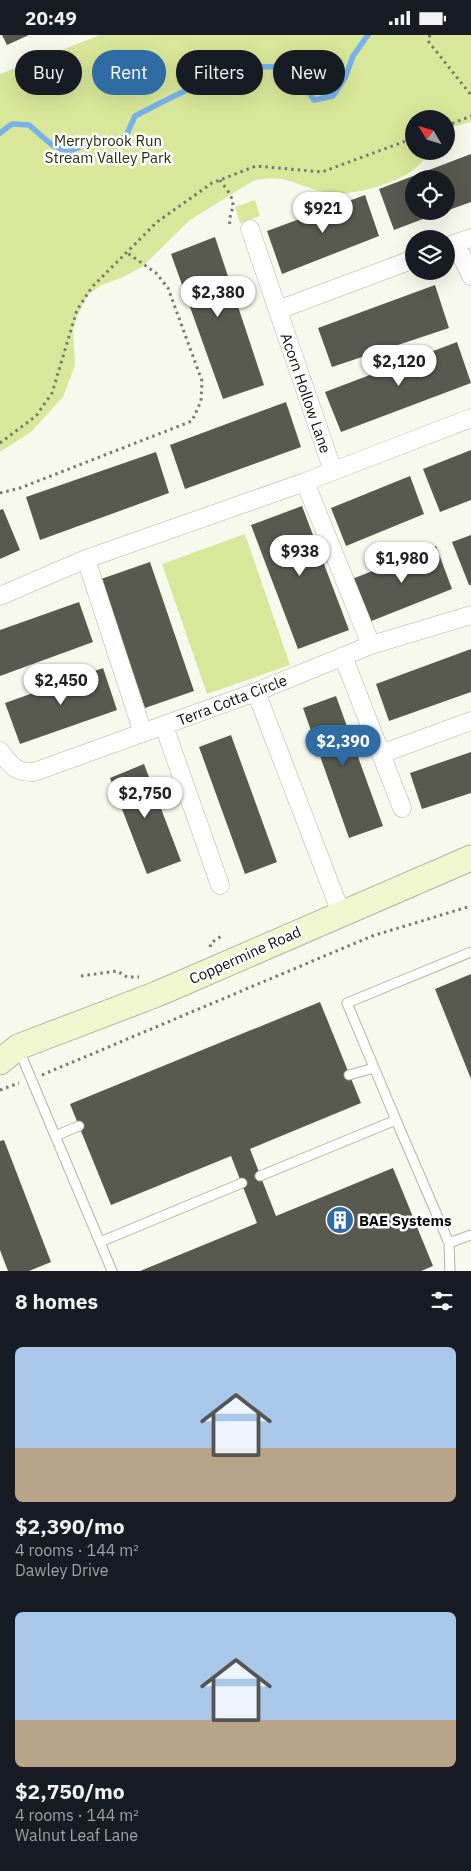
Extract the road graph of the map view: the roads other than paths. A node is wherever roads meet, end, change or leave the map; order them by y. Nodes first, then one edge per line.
1 (250, 229) dead end
2 (458, 243) edge
3 (405, 262) edge
4 (471, 276) edge
5 (278, 310) junction
6 (471, 418) edge
7 (333, 471) junction
8 (305, 482) junction
9 (86, 559) junction
10 (0, 596) edge
11 (471, 615) edge
12 (371, 645) junction
13 (343, 656) junction
14 (256, 692) junction
15 (471, 721) edge
16 (164, 726) junction
17 (143, 733) junction
18 (0, 751) edge
19 (381, 754) junction
20 (402, 808) dead end
21 (471, 858) edge
22 (220, 885) dead end
23 (341, 913) junction
24 (471, 952) edge
25 (6, 1052) edge
26 (374, 1068) junction
27 (350, 1075) dead end
28 (396, 1120) junction
29 (79, 1126) dead end
30 (55, 1136) junction
31 (260, 1176) dead end
32 (242, 1183) dead end
33 (471, 1235) edge
34 (100, 1242) junction
35 (449, 1243) junction
36 (112, 1271) edge
37 (450, 1271) edge

1 - 5 street, Acorn Hollow Lane
2 - 4 street
3 - 5 street
5 - 7 street, Acorn Hollow Lane
6 - 7 street
7 - 8 street
8 - 9 street
8 - 12 street
9 - 10 street
9 - 17 street
11 - 12 street, Terra Cotta Circle
12 - 13 street, Terra Cotta Circle
13 - 14 street, Terra Cotta Circle
13 - 19 street
14 - 16 street, Terra Cotta Circle
14 - 23 street
15 - 19 street
16 - 17 street, Terra Cotta Circle
16 - 22 street
17 - 18 street, Terra Cotta Circle
19 - 20 street
21 - 23 street, Coppermine Road
23 - 25 street, Coppermine Road
24 - 26 lane
25 - 30 lane
26 - 27 lane
26 - 28 lane
28 - 31 lane
28 - 35 lane
29 - 30 lane
30 - 34 lane
32 - 34 lane
33 - 35 lane
34 - 36 lane
35 - 37 lane

